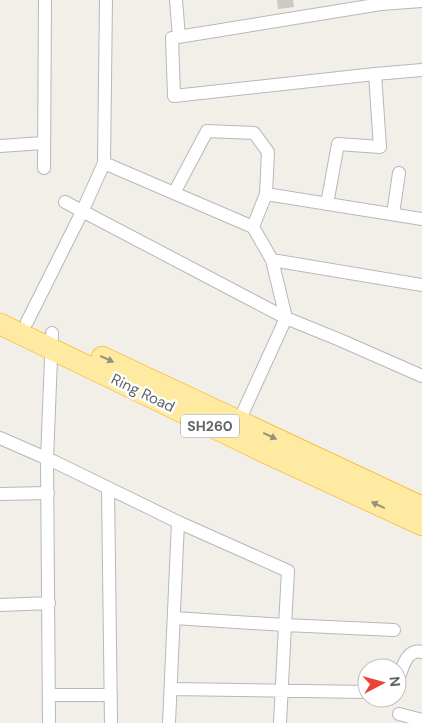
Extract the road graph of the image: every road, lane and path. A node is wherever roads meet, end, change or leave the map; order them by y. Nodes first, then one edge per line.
1 (45, 0) edge
2 (106, 0) edge
3 (176, 0) edge
4 (422, 1) edge
5 (380, 2) edge
6 (179, 37) junction
7 (422, 70) edge
8 (375, 74) junction
9 (43, 143) junction
10 (0, 146) edge
11 (104, 162) junction
12 (44, 168) dead end
13 (399, 172) dead end
14 (174, 193) junction
15 (266, 194) junction
16 (65, 202) dead end
17 (327, 204) junction
18 (82, 212) junction
19 (393, 214) junction
20 (422, 219) edge
21 (253, 227) junction
22 (272, 260) junction
23 (422, 285) edge
24 (0, 308) edge
25 (286, 318) junction
26 (27, 322) junction
27 (0, 324) edge
28 (51, 340) junction
29 (422, 376) edge
30 (239, 421) junction
31 (0, 438) edge
32 (48, 459) junction
33 (108, 488) junction
34 (48, 493) junction
35 (0, 494) edge
36 (422, 507) edge
37 (178, 522) junction
38 (422, 525) edge
39 (49, 603) junction
40 (0, 605) edge
41 (174, 618) junction
42 (285, 625) junction
43 (394, 630) dead end
44 (422, 652) edge
45 (407, 658) edge
46 (171, 689) junction
47 (281, 690) junction
48 (357, 692) edge
49 (110, 695) junction
50 (49, 696) junction
51 (399, 714) dead end
52 (422, 720) edge
53 (49, 723) edge
54 (111, 723) edge
55 (169, 723) edge
56 (280, 723) edge

1 - 9 street
2 - 11 street
3 - 6 street
4 - 5 street
5 - 6 street
6 - 8 street
7 - 8 street
8 - 17 street
9 - 10 street
9 - 12 street
11 - 14 street
11 - 18 street
13 - 19 street
14 - 15 street
14 - 21 street
15 - 17 street
15 - 21 street
16 - 18 street
17 - 19 street
18 - 25 street
18 - 26 street
19 - 20 street
21 - 22 street
22 - 23 street
22 - 25 street
24 - 26 highway, Ring Road / SH260
25 - 29 street
25 - 30 street
26 - 28 highway, Ring Road / SH260
27 - 28 highway, Ring Road / SH260
28 -> 30 highway, Ring Road / SH260
28 - 32 street
38 -> 28 highway, Ring Road / SH260
30 -> 36 highway, Ring Road / SH260
31 - 32 street
32 - 33 street
32 - 34 street
33 - 37 street
33 - 49 street
34 - 35 street
34 - 39 street
37 - 41 street
37 - 42 street
39 - 40 street
39 - 50 street
41 - 42 street
41 - 46 street
42 - 43 street
42 - 47 street
44 - 45 street
46 - 47 street
46 - 55 street
47 - 48 street
47 - 56 street
49 - 50 street
49 - 54 street
50 - 53 street
51 - 52 street

